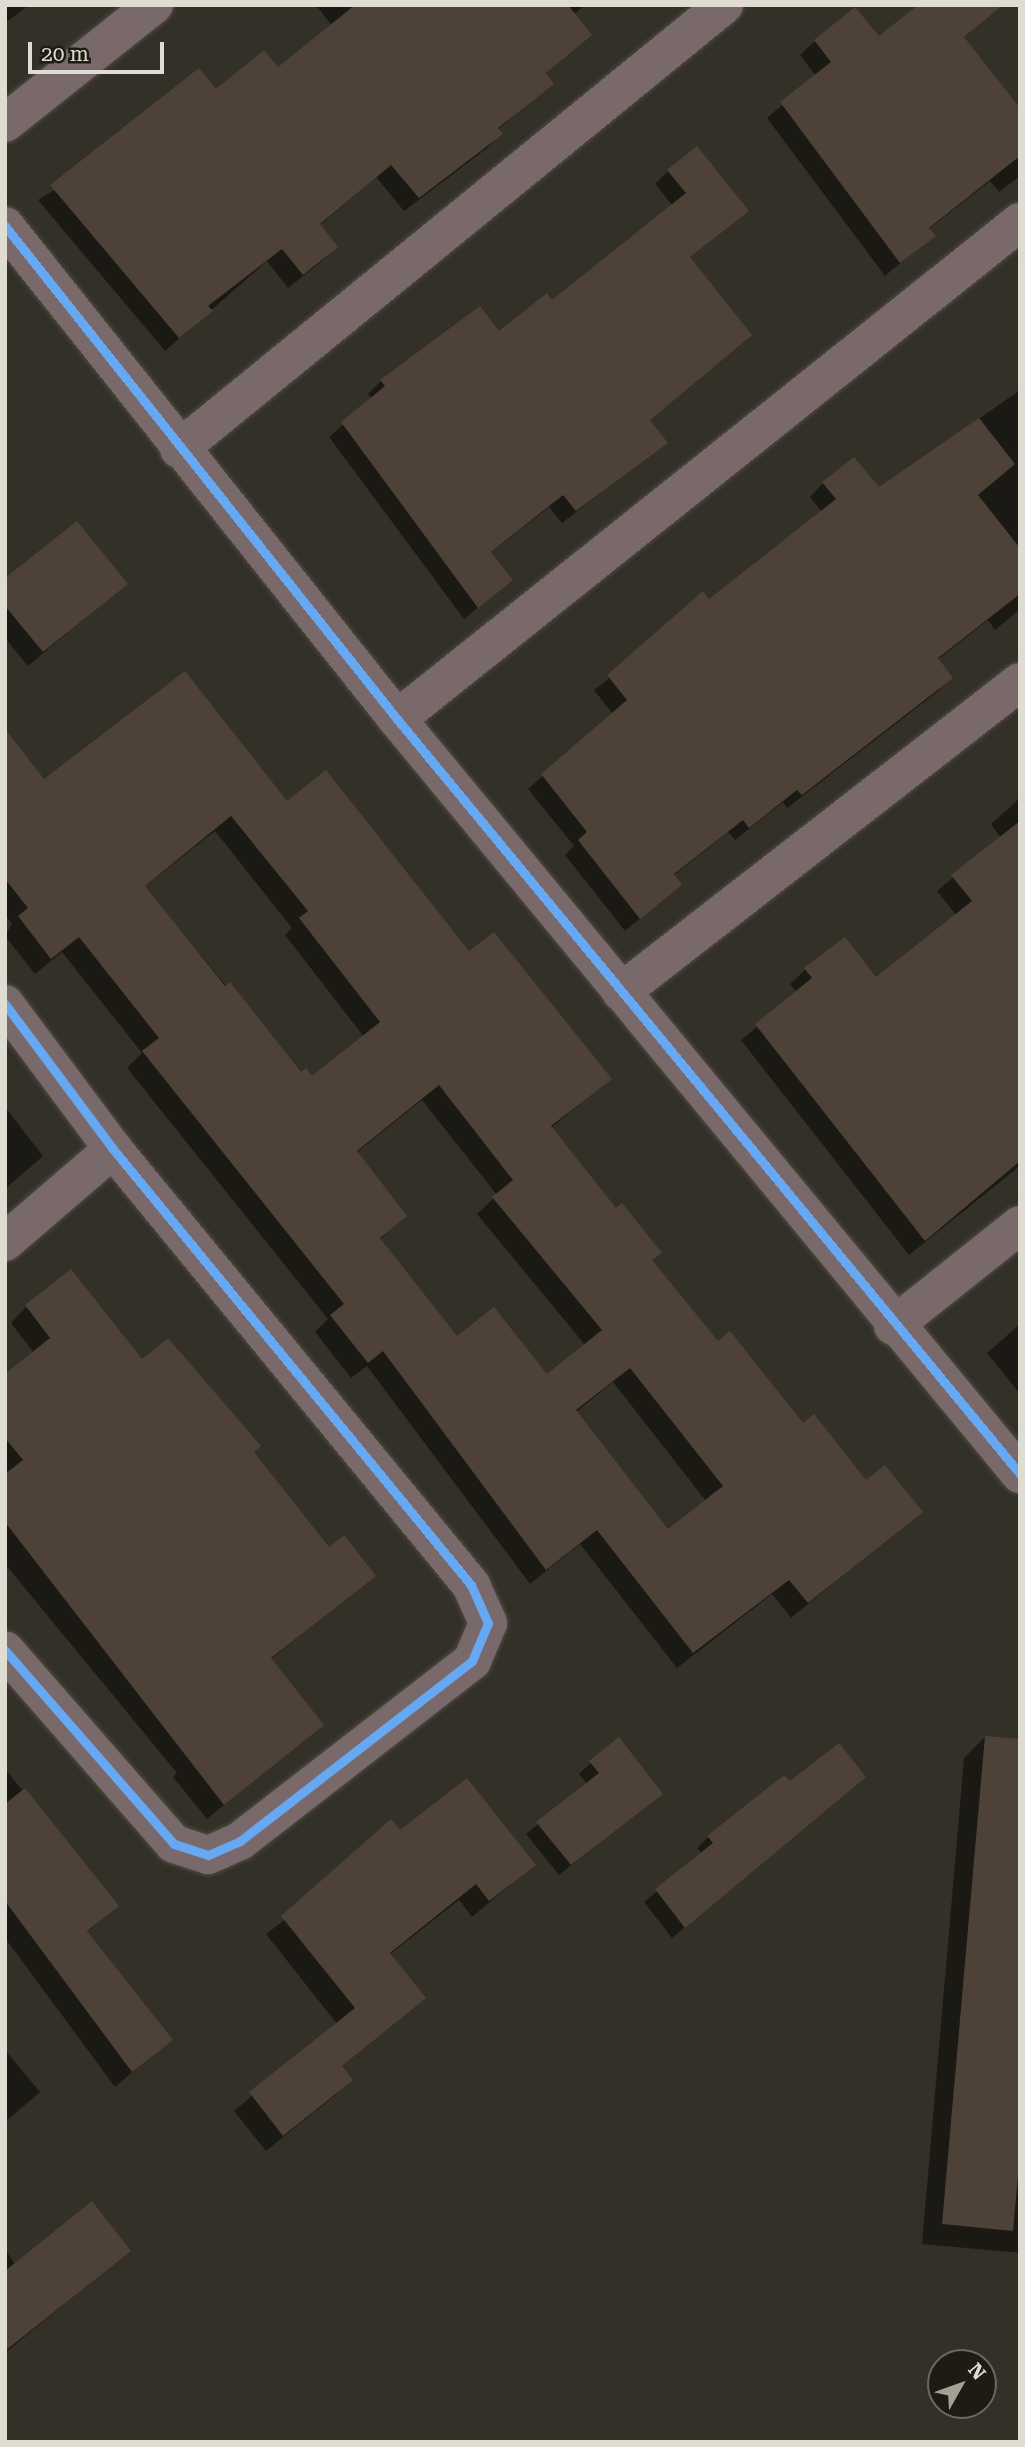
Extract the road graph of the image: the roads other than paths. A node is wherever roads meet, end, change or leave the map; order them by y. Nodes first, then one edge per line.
1 (154, 5) edge
2 (724, 5) edge
3 (5, 123) edge
4 (1020, 222) edge
5 (5, 226) edge
6 (179, 449) junction
7 (1020, 682) edge
8 (397, 719) junction
9 (621, 992) junction
10 (5, 1004) edge
11 (113, 1149) junction
12 (1020, 1224) edge
13 (5, 1242) edge
14 (892, 1326) junction
15 (1020, 1474) edge
16 (5, 1650) edge

1 - 3 street
2 - 6 street
4 - 8 street
5 - 6 street
6 - 8 street
7 - 9 street
8 - 9 street
9 - 14 street
10 - 11 street
11 - 13 street
11 - 16 street
12 - 14 street
14 - 15 street

